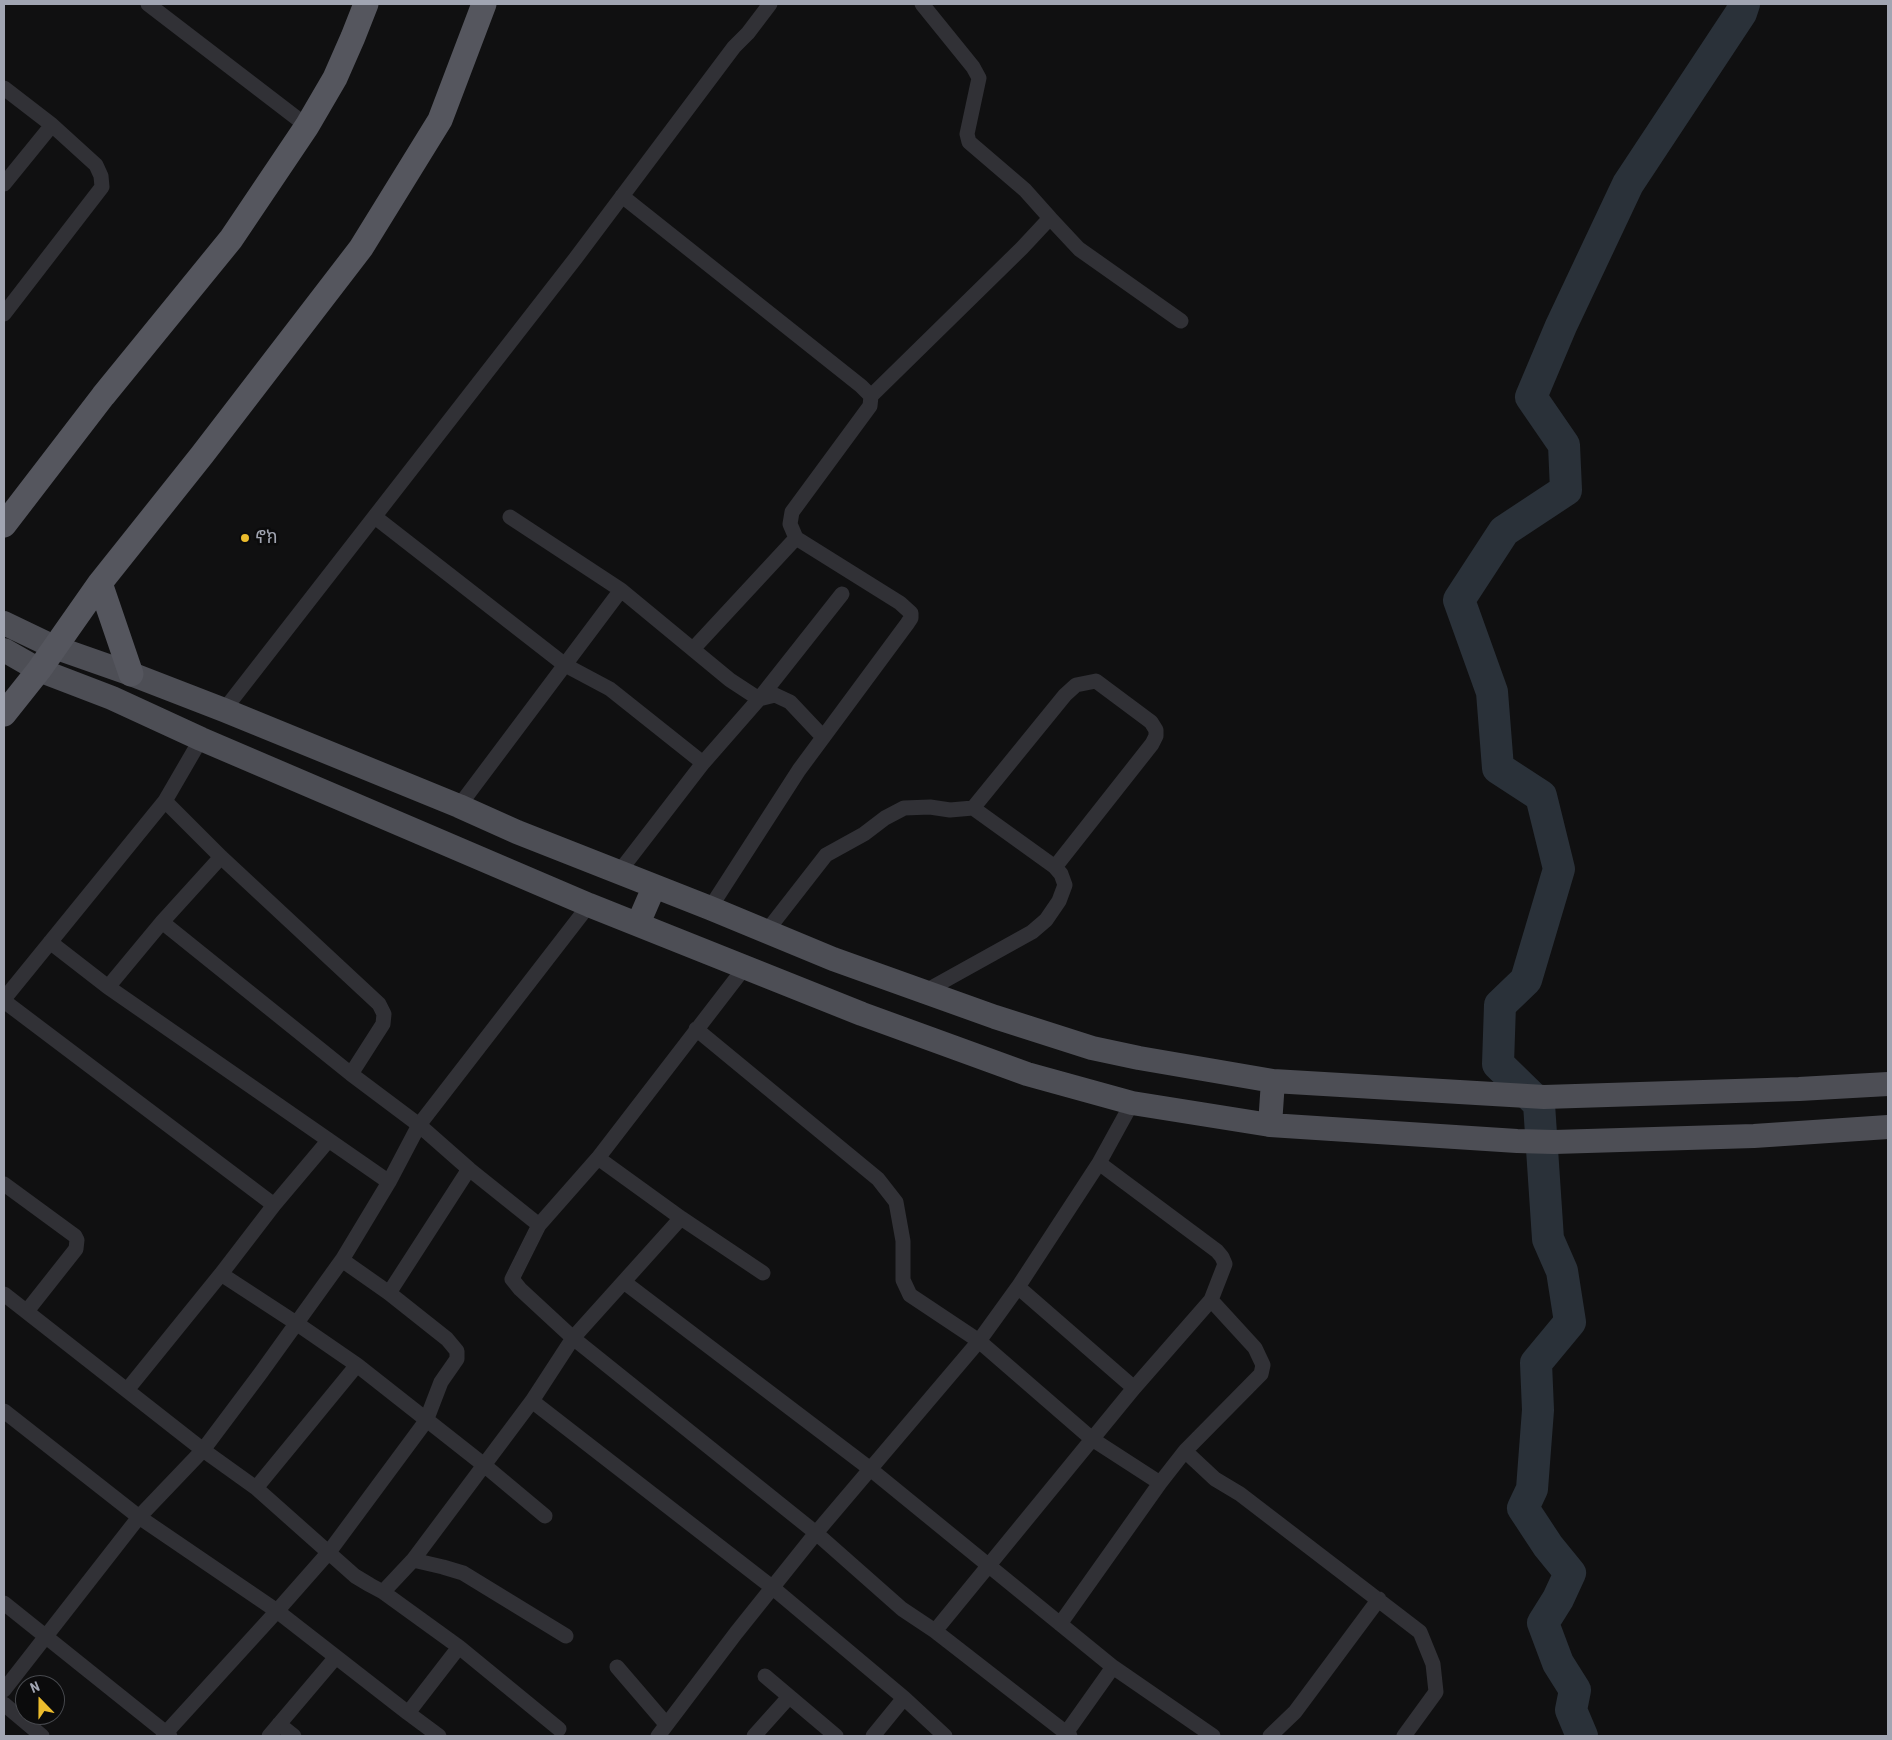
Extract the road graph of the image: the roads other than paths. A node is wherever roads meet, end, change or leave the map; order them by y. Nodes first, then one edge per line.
1 (148, 4) edge
2 (366, 4) edge
3 (484, 4) edge
4 (770, 4) edge
5 (922, 4) edge
6 (4, 88) edge
7 (52, 125) junction
8 (307, 126) junction
9 (7, 176) edge
10 (622, 196) junction
11 (1050, 218) junction
12 (5, 310) edge
13 (1181, 321) dead end
14 (871, 396) junction
15 (375, 517) junction
16 (510, 517) dead end
17 (4, 525) edge
18 (796, 538) junction
19 (100, 583) junction
20 (621, 590) junction
21 (842, 594) dead end
22 (4, 623) edge
23 (54, 647) junction
24 (4, 650) edge
25 (693, 650) junction
26 (565, 664) junction
27 (39, 670) junction
28 (131, 674) junction
29 (759, 699) junction
30 (224, 710) junction
31 (4, 714) edge
32 (823, 737) junction
33 (201, 739) junction
34 (703, 763) junction
35 (165, 802) junction
36 (459, 806) junction
37 (973, 808) junction
38 (221, 857) junction
39 (1055, 867) junction
40 (619, 872) junction
41 (654, 887) junction
42 (589, 905) junction
43 (710, 908) junction
44 (162, 922) junction
45 (638, 924) junction
46 (766, 932) junction
47 (50, 942) junction
48 (744, 966) junction
49 (108, 987) junction
50 (924, 992) junction
51 (4, 1000) edge
52 (696, 1030) junction
53 (351, 1074) junction
54 (1273, 1081) junction
55 (1888, 1084) edge
56 (1132, 1103) junction
57 (419, 1125) junction
58 (1270, 1125) junction
59 (1888, 1128) edge
60 (328, 1141) junction
61 (598, 1158) junction
62 (1099, 1163) junction
63 (469, 1169) junction
64 (389, 1182) junction
65 (4, 1184) edge
66 (274, 1205) junction
67 (681, 1218) junction
68 (539, 1225) junction
69 (342, 1260) junction
70 (763, 1273) dead end
71 (222, 1274) junction
72 (624, 1282) junction
73 (1018, 1286) junction
74 (389, 1293) junction
75 (4, 1294) edge
76 (1211, 1300) junction
77 (27, 1311) junction
78 (296, 1323) junction
79 (573, 1338) junction
80 (979, 1341) junction
81 (357, 1365) junction
82 (1134, 1388) junction
83 (127, 1390) junction
84 (532, 1401) junction
85 (4, 1411) edge
86 (426, 1421) junction
87 (1092, 1439) junction
88 (203, 1450) junction
89 (1185, 1451) junction
90 (484, 1464) junction
91 (869, 1468) junction
92 (1160, 1483) junction
93 (256, 1488) junction
94 (545, 1516) dead end
95 (138, 1517) junction
96 (816, 1533) junction
97 (329, 1552) junction
98 (413, 1560) junction
99 (988, 1565) junction
100 (773, 1588) junction
101 (383, 1592) junction
102 (1379, 1599) junction
103 (4, 1603) edge
104 (277, 1611) junction
105 (1060, 1624) junction
106 (935, 1632) junction
107 (46, 1635) junction
108 (566, 1636) dead end
109 (459, 1647) junction
110 (336, 1657) junction
111 (617, 1667) dead end
112 (1113, 1667) junction
113 (765, 1676) dead end
114 (4, 1690) edge
115 (789, 1696) junction
116 (904, 1698) junction
117 (4, 1704) edge
118 (408, 1713) junction
119 (280, 1724) junction
120 (559, 1729) dead end
121 (662, 1730) edge
122 (166, 1735) edge
123 (1067, 1735) edge
124 (42, 1736) edge
125 (269, 1736) edge
126 (294, 1736) edge
127 (440, 1736) edge
128 (754, 1736) edge
129 (836, 1736) edge
130 (873, 1736) edge
131 (945, 1736) edge
132 (1213, 1736) edge
133 (1270, 1736) edge
134 (1404, 1736) edge

1 - 8 street
2 - 8 highway
3 - 19 highway
4 - 10 street
5 - 11 street
6 - 7 street
7 - 9 street
7 - 12 street
8 - 17 highway
10 - 14 street
10 - 15 street
11 - 13 street
11 - 14 street
14 - 18 street
15 - 26 street
15 - 30 street
16 - 20 street
18 - 25 street
18 - 32 street
19 - 23 highway
19 - 28 highway
20 - 25 street
20 - 26 street
21 - 29 street
22 - 23 main road
23 - 27 highway
23 - 28 main road
24 - 27 main road
25 - 29 street
26 - 34 street
26 - 36 street
27 - 31 highway
27 - 33 main road
28 - 30 main road
29 - 32 street
29 - 34 street
30 - 36 main road
32 - 43 street
33 - 35 street
33 - 42 main road
34 - 40 street
35 - 38 street
35 - 47 street
36 - 40 main road
37 - 39 street
37 - 39 street
37 - 46 street
38 - 44 street
38 - 53 street
39 - 50 street
40 - 41 main road
41 - 43 main road
41 - 45 main road
42 - 45 main road
42 - 57 street
43 - 46 main road
44 - 49 street
44 - 53 street
45 - 48 main road
46 - 50 main road
47 - 49 street
47 - 51 street
48 - 52 street
48 - 56 main road
49 - 60 street
50 - 54 main road
51 - 66 street
52 - 61 street
52 - 80 street
53 - 57 street
54 - 55 main road
54 - 58 main road
56 - 58 main road
56 - 62 street
57 - 63 street
57 - 64 street
58 - 59 main road
60 - 64 street
60 - 66 street
61 - 67 street
61 - 68 street
62 - 73 street
62 - 76 street
63 - 68 street
63 - 74 street
64 - 69 street
65 - 77 street
66 - 71 street
67 - 70 street
67 - 72 street
68 - 79 street
69 - 74 street
69 - 78 street
71 - 78 street
71 - 83 street
72 - 79 street
72 - 91 street
73 - 80 street
73 - 82 street
74 - 86 street
75 - 77 street
76 - 82 street
76 - 89 street
77 - 83 street
78 - 81 street
78 - 88 street
79 - 84 street
79 - 96 street
80 - 87 street
80 - 91 street
81 - 86 street
81 - 93 street
82 - 87 street
83 - 88 street
84 - 90 street
84 - 100 street
85 - 95 street
86 - 90 street
86 - 97 street
87 - 92 street
87 - 99 street
88 - 93 street
88 - 95 street
89 - 92 street
89 - 102 street
90 - 94 street
90 - 98 street
91 - 96 street
91 - 99 street
92 - 105 street
93 - 97 street
95 - 104 street
95 - 107 street
96 - 100 street
96 - 106 street
97 - 101 street
97 - 104 street
98 - 101 street
98 - 108 street
99 - 105 street
99 - 106 street
100 - 116 street
100 - 121 street
101 - 109 street
102 - 133 street
102 - 134 street
103 - 107 street
104 - 110 street
104 - 122 street
105 - 112 street
106 - 123 street
107 - 114 street
107 - 122 street
109 - 118 street
109 - 120 street
110 - 118 street
110 - 119 street
111 - 121 street
112 - 123 street
112 - 132 street
113 - 115 street
115 - 128 street
115 - 129 street
116 - 130 street
116 - 131 street
117 - 124 street
118 - 127 street
119 - 125 street
119 - 126 street

